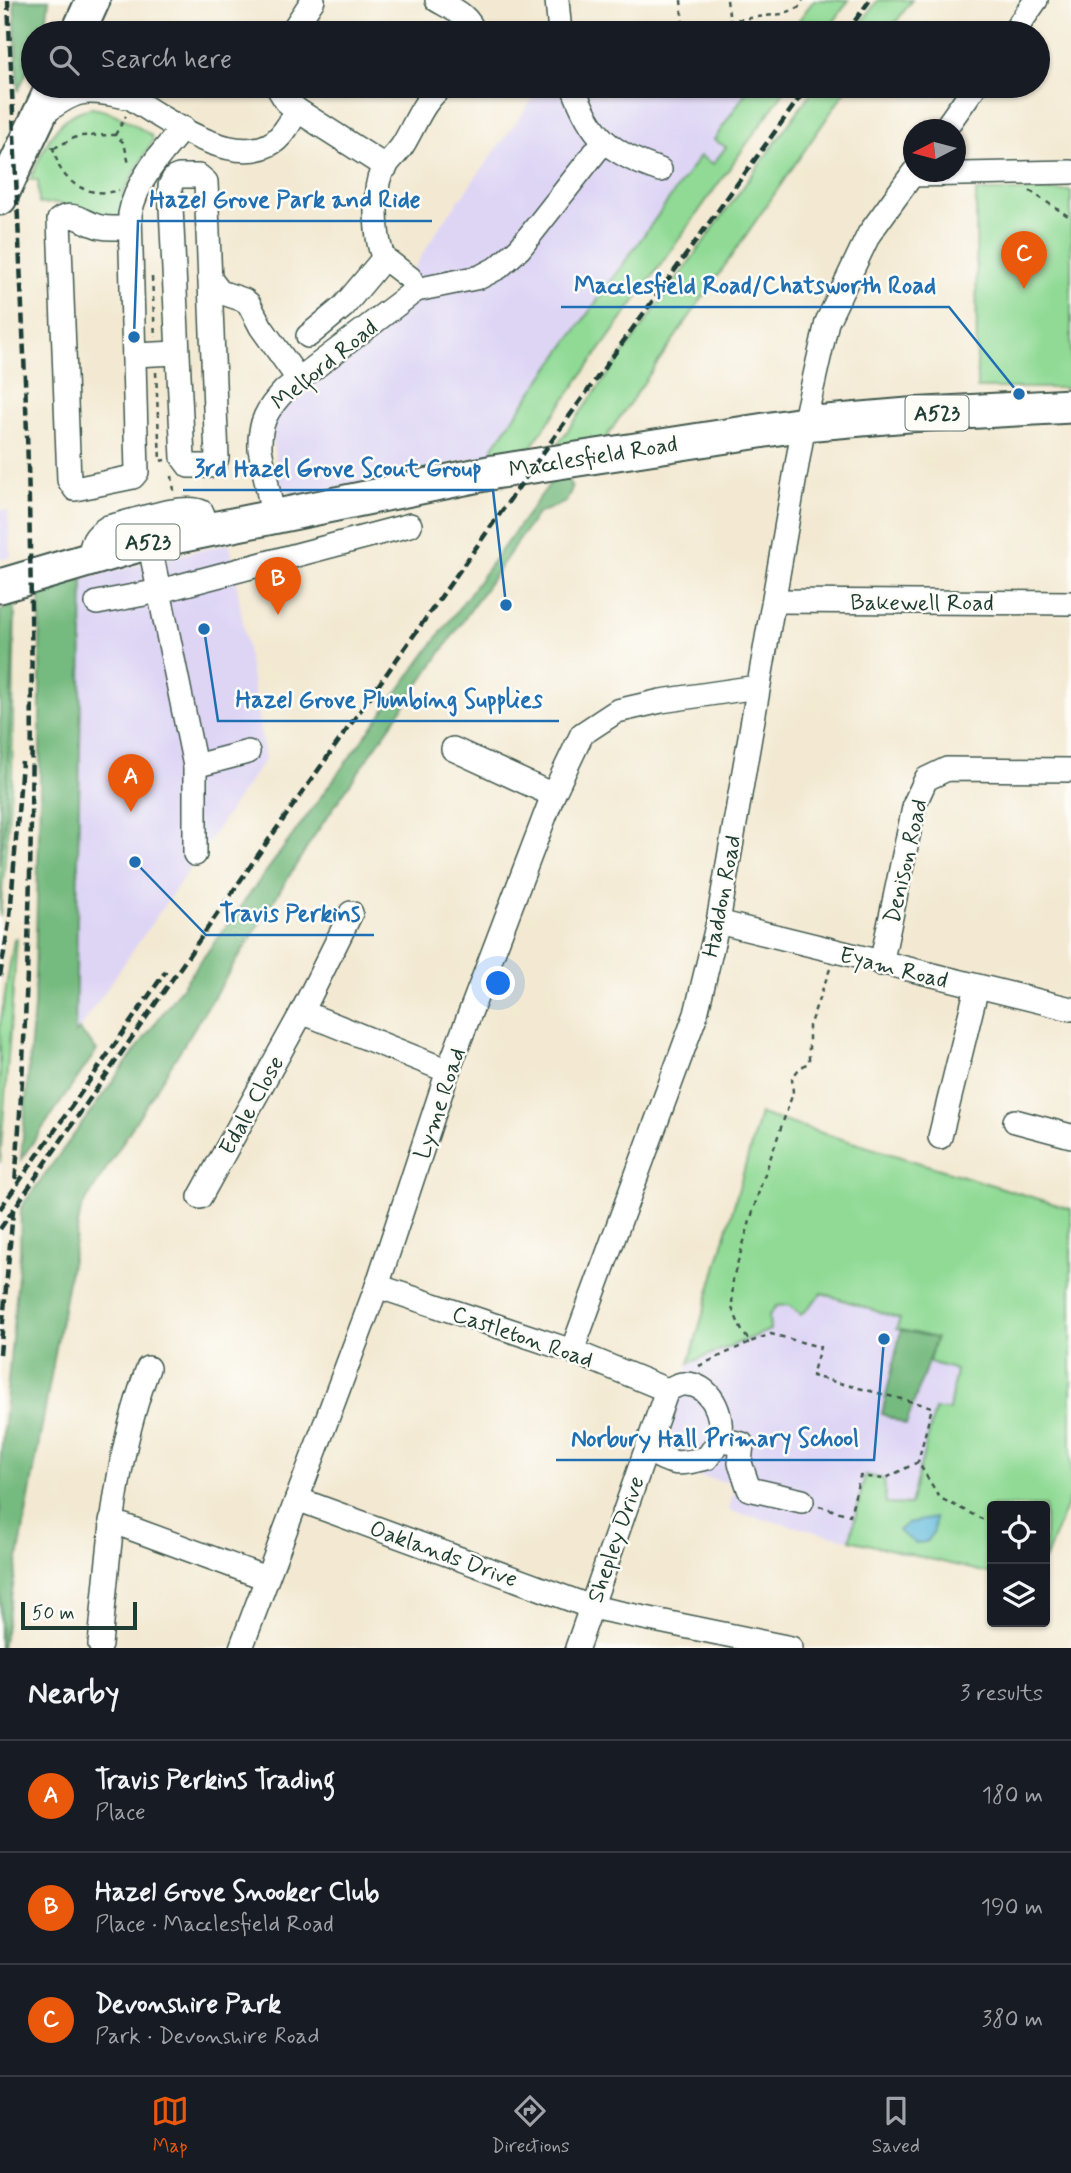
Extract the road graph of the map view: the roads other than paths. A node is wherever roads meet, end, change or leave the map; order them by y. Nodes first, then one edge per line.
1 (313, 0) edge
2 (437, 0) edge
3 (557, 0) edge
4 (1036, 0) edge
5 (299, 21) edge
6 (469, 21) edge
7 (559, 21) edge
8 (1021, 21) edge
9 (47, 98) edge
10 (66, 98) edge
11 (138, 98) edge
12 (284, 98) edge
13 (429, 98) edge
14 (578, 98) edge
15 (967, 98) edge
16 (297, 110) junction
17 (952, 119) edge
18 (36, 120) junction
19 (183, 128) junction
20 (604, 141) junction
21 (386, 167) junction
22 (660, 170) dead end
23 (1071, 173) edge
24 (966, 174) edge
25 (907, 182) edge
26 (0, 198) edge
27 (130, 228) junction
28 (384, 258) junction
29 (210, 279) junction
30 (427, 285) junction
31 (212, 326) junction
32 (261, 327) junction
33 (308, 336) dead end
34 (177, 353) junction
35 (134, 355) junction
36 (299, 380) junction
37 (1071, 406) edge
38 (804, 424) junction
39 (354, 501) junction
40 (273, 516) junction
41 (410, 525) dead end
42 (208, 529) junction
43 (362, 537) junction
44 (149, 542) junction
45 (90, 558) junction
46 (0, 586) edge
47 (160, 591) junction
48 (774, 601) junction
49 (97, 603) dead end
50 (1071, 603) edge
51 (757, 687) junction
52 (453, 749) dead end
53 (248, 752) dead end
54 (195, 766) junction
55 (1071, 770) edge
56 (553, 795) junction
57 (195, 854) dead end
58 (351, 913) dead end
59 (718, 922) junction
60 (881, 964) junction
61 (977, 987) junction
62 (1071, 1010) edge
63 (302, 1012) junction
64 (448, 1071) junction
65 (1015, 1121) dead end
66 (1071, 1136) edge
67 (940, 1137) dead end
68 (200, 1197) dead end
69 (377, 1286) junction
70 (572, 1351) junction
71 (148, 1368) dead end
72 (667, 1390) junction
73 (719, 1439) junction
74 (647, 1449) junction
75 (297, 1499) junction
76 (802, 1501) road end
77 (111, 1521) junction
78 (266, 1578) junction
79 (591, 1607) junction
80 (100, 1645) dead end
81 (241, 1648) edge
82 (577, 1648) edge
83 (791, 1648) edge

1 - 5 street
2 - 6 street
3 - 7 street
4 - 8 street
9 - 18 highway
10 - 18 street
11 - 19 street
12 - 16 street
13 - 21 street
14 - 20 street
15 - 17 street
16 - 19 street
16 - 21 street
18 - 26 highway
19 - 27 street
20 - 22 street
20 - 30 street, Melford Road
21 - 28 street
23 - 24 street
25 - 38 street, Haddon Road
27 - 35 street
27 - 35 street
28 - 30 street
28 - 33 street
29 - 31 street
29 - 32 street
29 - 34 street
30 - 36 street, Melford Road
31 - 32 street
31 - 34 street
32 - 36 street
34 - 35 street
36 - 40 street, Melford Road
37 - 38 highway, Macclesfield Road / A523
38 - 39 highway, Macclesfield Road / A523
38 - 48 street, Haddon Road
39 - 40 highway, Macclesfield Road / A523
39 - 43 street
40 - 42 highway, Macclesfield Road / A523
41 - 43 street
42 - 44 highway, Macclesfield Road / A523
42 - 45 street
43 - 47 street
44 - 45 highway, Macclesfield Road / A523
44 - 47 street
45 - 46 highway, Macclesfield Road / A523
47 - 49 street
47 - 54 street
48 - 50 street, Bakewell Road
48 - 51 street, Haddon Road
51 - 56 street, Lyme Road
51 - 59 street, Haddon Road
52 - 56 street
53 - 54 street
54 - 57 street
55 - 60 street, Denison Road
56 - 64 street, Lyme Road
58 - 63 street, Edale Close
59 - 60 street, Eyam Road
59 - 70 street, Haddon Road
60 - 61 street, Eyam Road
61 - 62 street, Eyam Road
61 - 67 street
63 - 64 street
63 - 68 street, Edale Close
64 - 69 street, Lyme Road
65 - 66 street
69 - 70 street, Castleton Road
69 - 75 street, Lyme Road
70 - 72 street, Castleton Road
71 - 77 street
72 - 73 street
72 - 74 street, Shepley Drive
73 - 74 street
73 - 76 street
74 - 79 street, Shepley Drive
75 - 78 street, Lyme Road
75 - 79 street, Oaklands Drive
77 - 78 street
77 - 80 street
78 - 81 street, Lyme Road
79 - 82 street, Shepley Drive
79 - 83 street, Oaklands Drive

